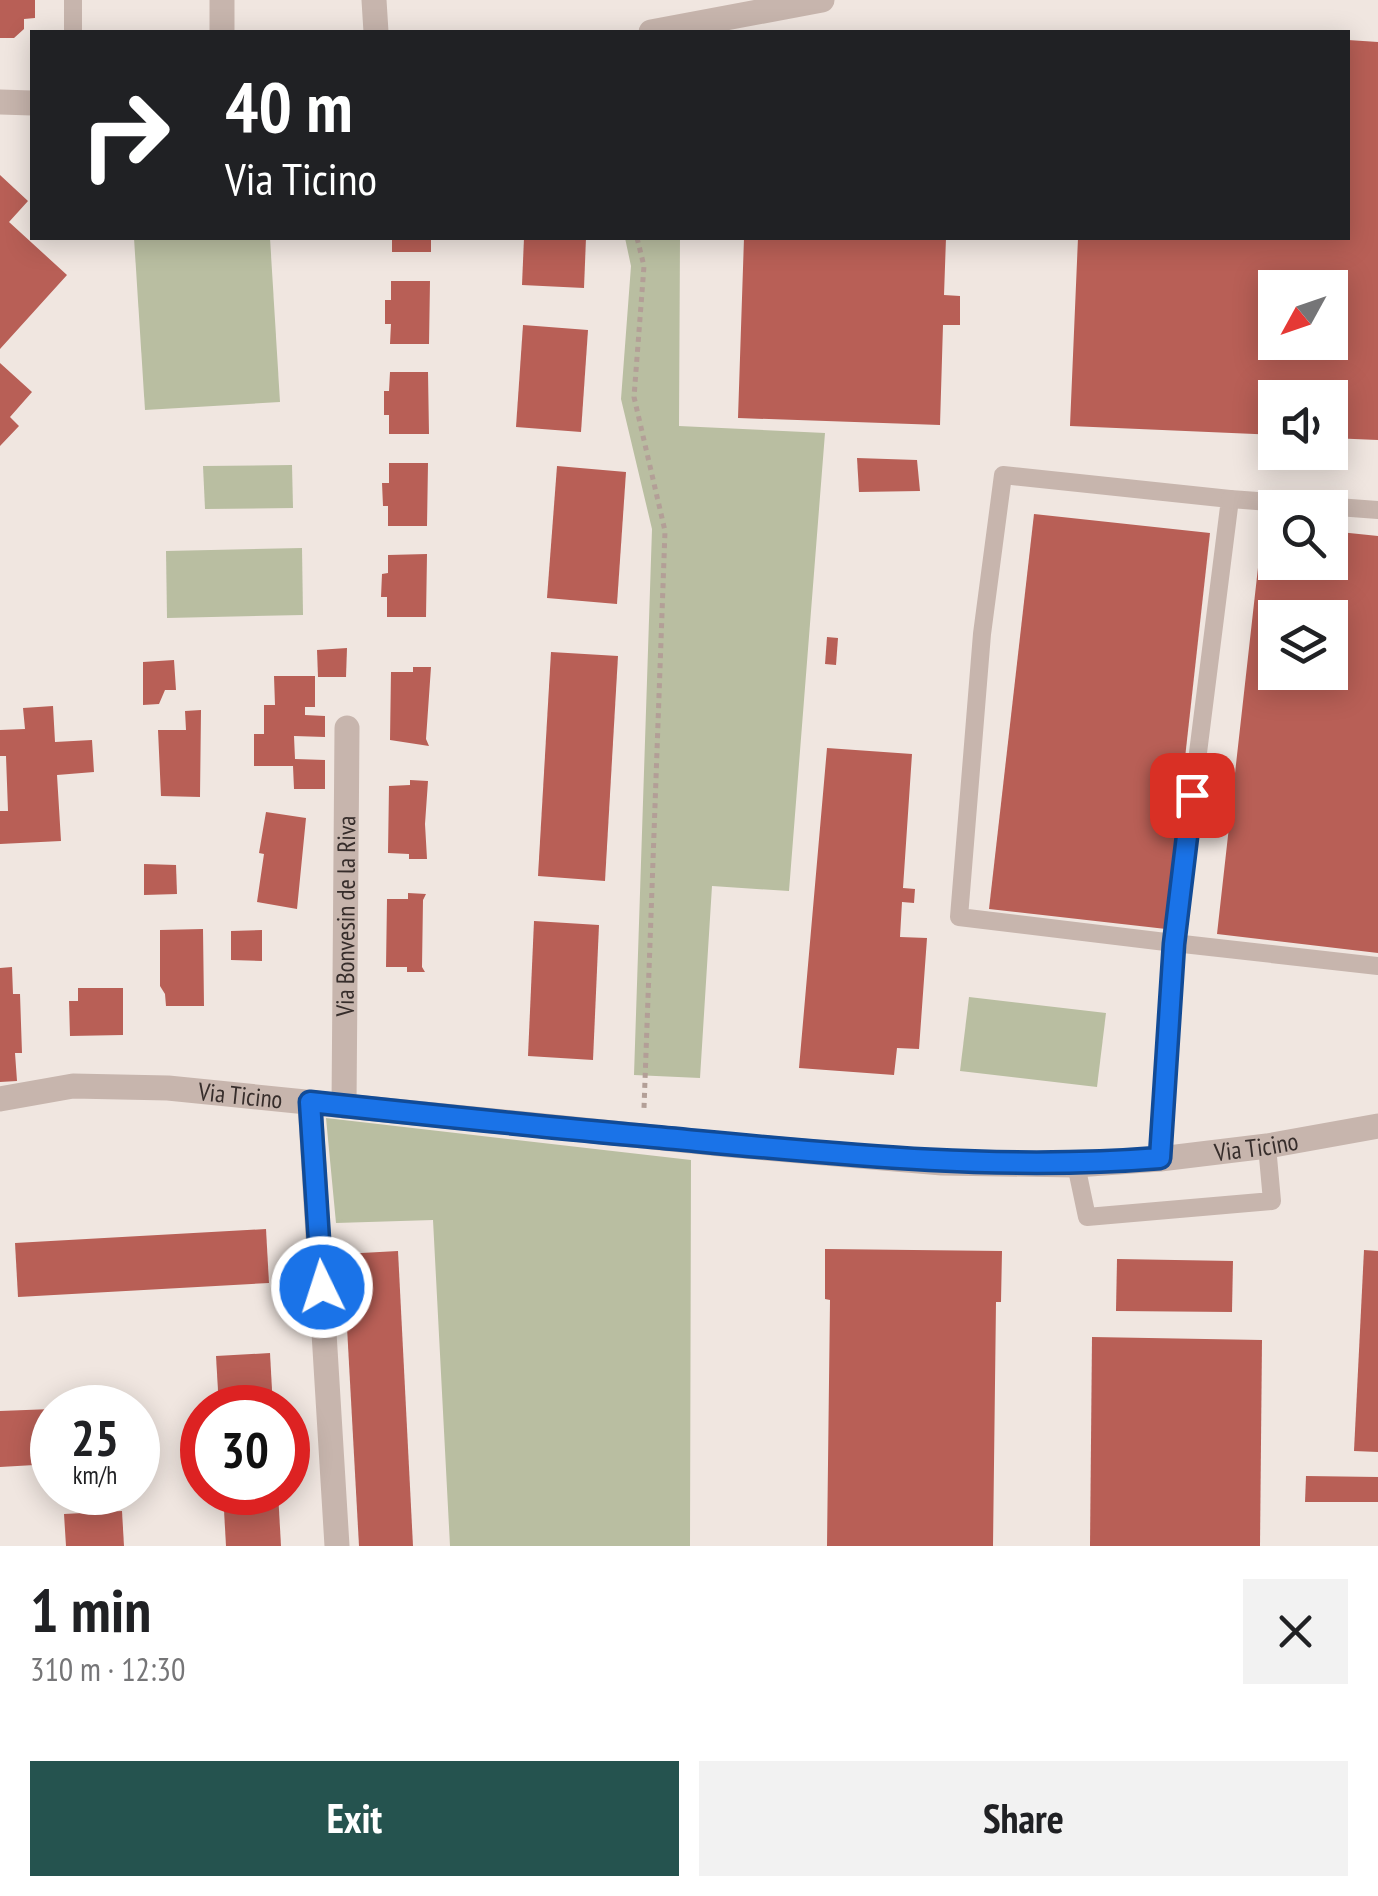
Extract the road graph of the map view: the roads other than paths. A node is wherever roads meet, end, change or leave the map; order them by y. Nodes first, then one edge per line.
1 (74, 0) edge
2 (222, 0) edge
3 (374, 0) edge
4 (822, 0) edge
5 (73, 30) edge
6 (222, 30) edge
7 (376, 30) edge
8 (663, 30) edge
9 (0, 102) edge
10 (30, 103) edge
11 (1230, 499) junction
12 (1378, 510) edge
13 (347, 728) dead end
14 (1174, 944) junction
15 (1378, 966) edge
16 (0, 1099) edge
17 (310, 1102) junction
18 (344, 1106) junction
19 (1378, 1126) edge
20 (1268, 1146) junction
21 (1160, 1158) junction
22 (1076, 1165) junction
23 (338, 1546) edge

1 - 5 lane
2 - 6 street
3 - 7 street
4 - 8 street
9 - 10 street
11 - 12 lane
11 - 14 lane
11 - 14 lane
13 - 18 street, Via Bonvesin de la Riva
14 - 15 lane
14 - 21 lane
16 - 17 street, Via Ticino
17 - 18 street, Via Ticino
17 - 23 street
18 - 22 street, Via Ticino
19 - 20 street, Via Ticino
20 - 21 street, Via Ticino
20 - 22 lane
21 - 22 street, Via Ticino

